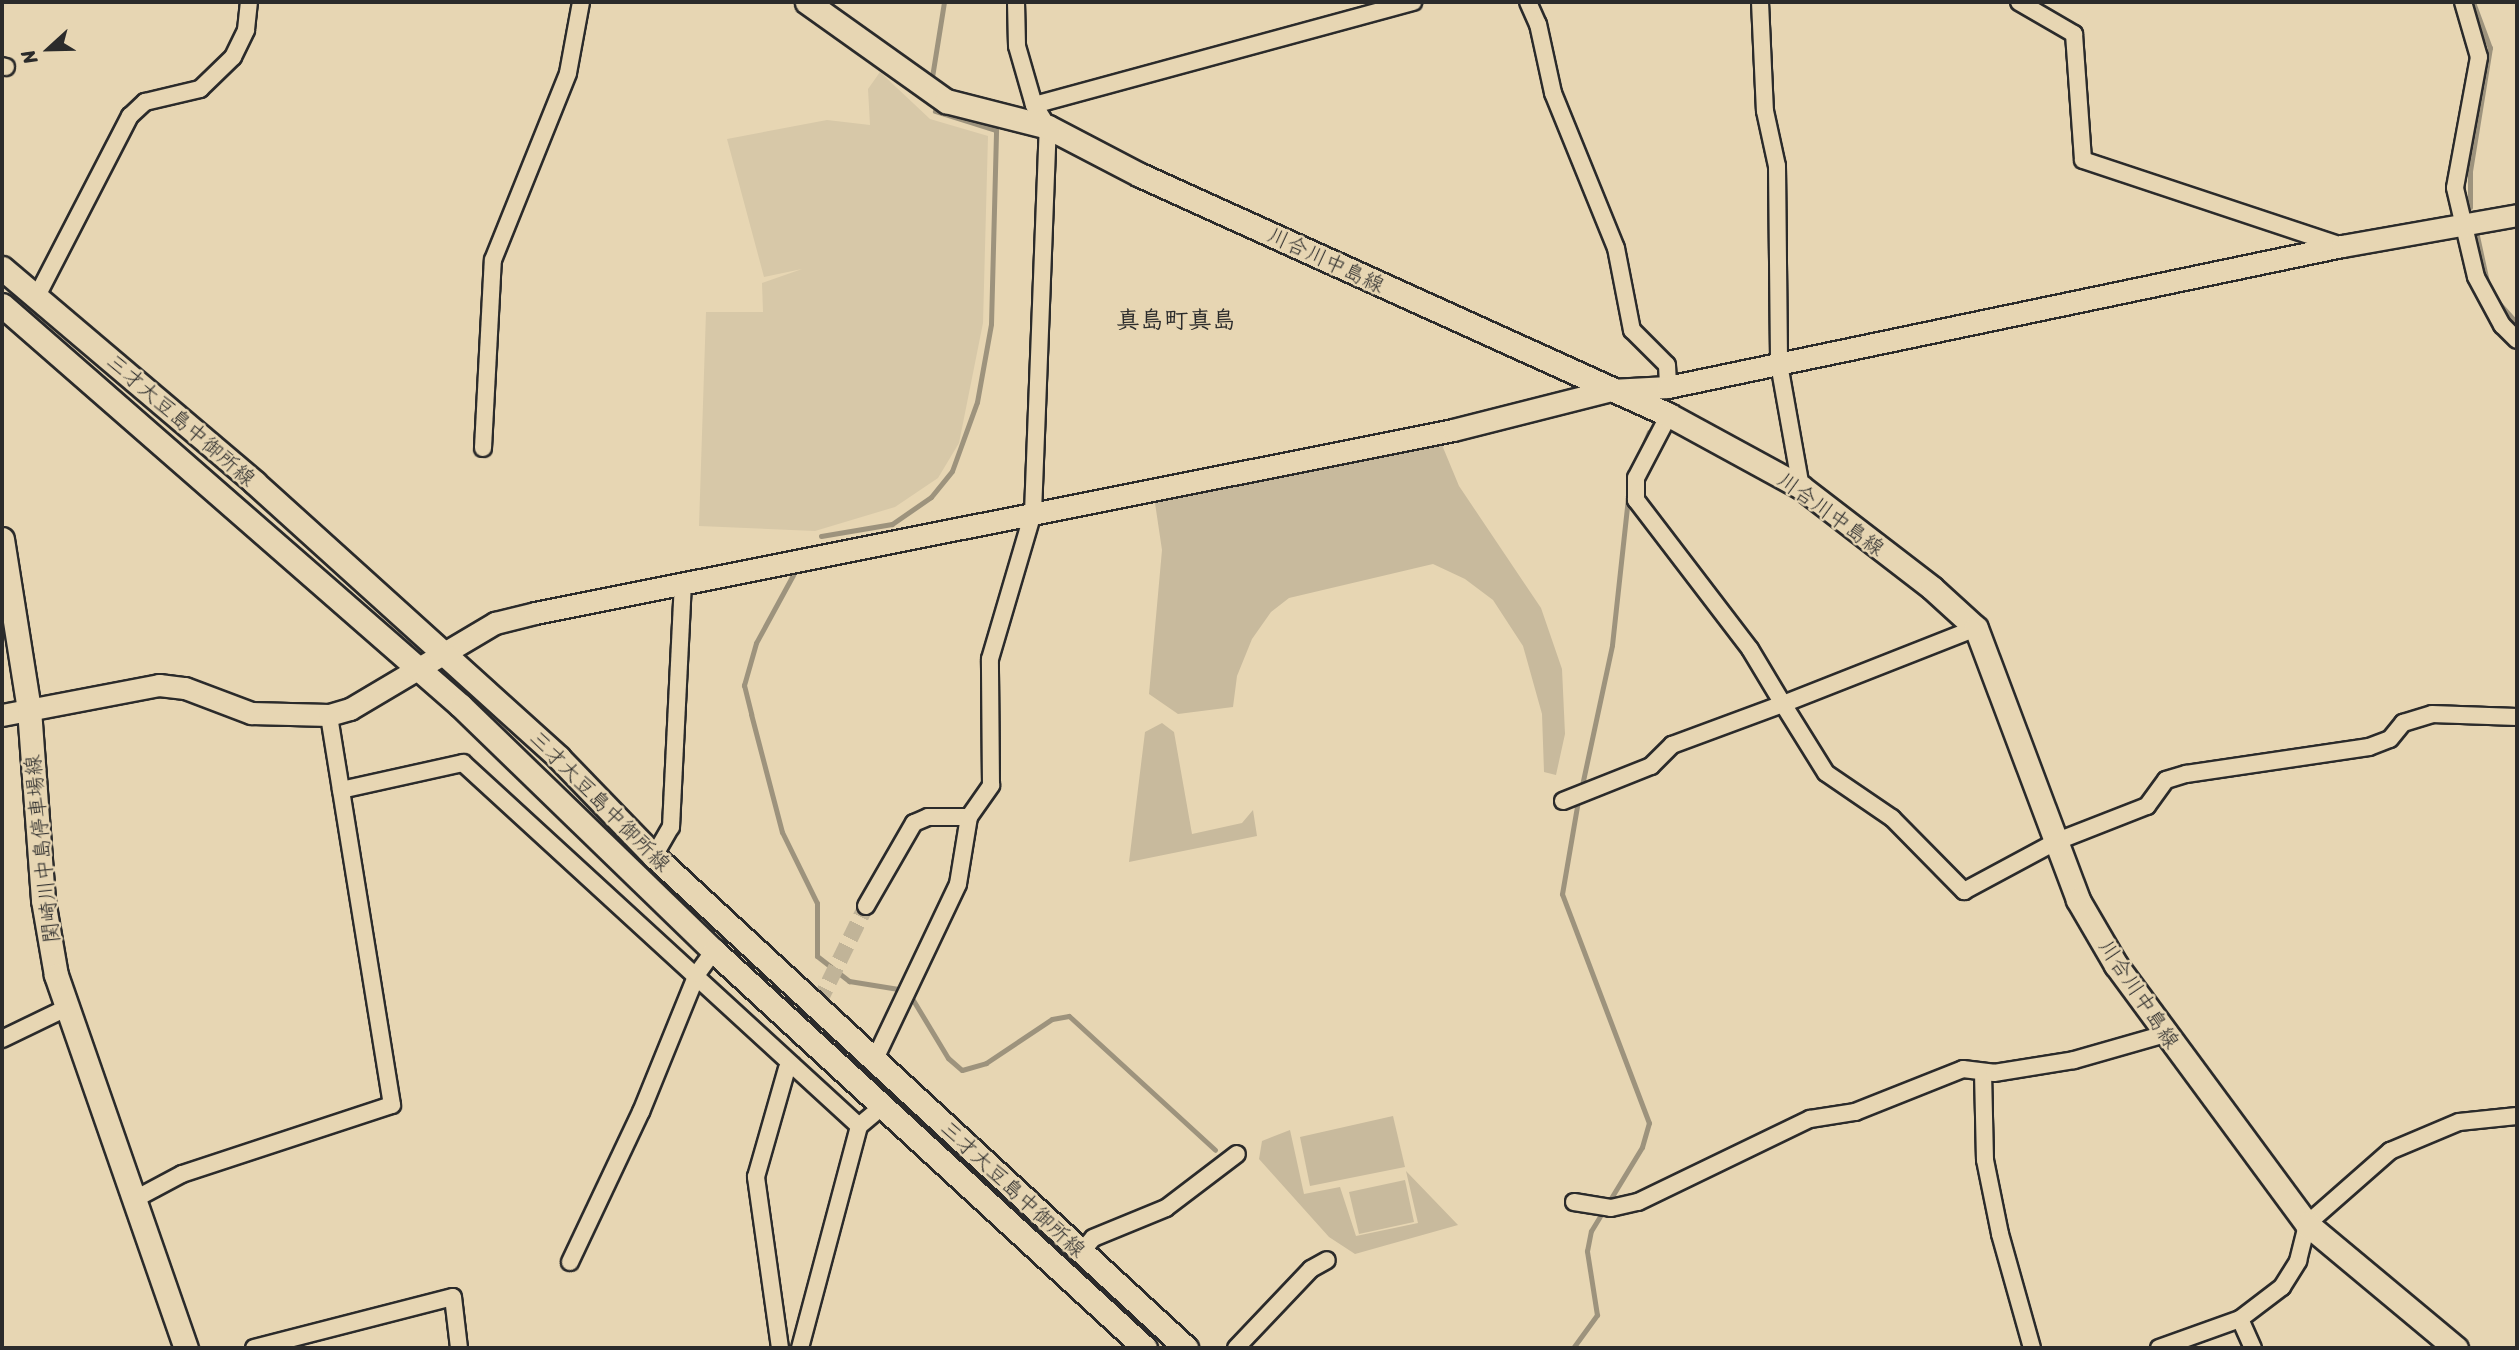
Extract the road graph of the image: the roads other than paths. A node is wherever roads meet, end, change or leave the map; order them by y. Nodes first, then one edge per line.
1 (249, 2) edge
2 (582, 2) edge
3 (807, 2) edge
4 (1016, 2) edge
5 (1413, 2) edge
6 (1528, 2) edge
7 (1760, 2) edge
8 (2019, 2) edge
9 (2463, 2) edge
10 (1034, 106) junction
11 (1048, 127) junction
12 (2517, 215) edge
13 (2461, 225) junction
14 (2342, 246) junction
15 (2, 268) edge
16 (37, 296) junction
17 (2, 305) edge
18 (2517, 340) edge
19 (1779, 363) junction
20 (1668, 387) junction
21 (1611, 390) junction
22 (1669, 415) junction
23 (483, 448) dead end
24 (1801, 487) junction
25 (1033, 513) junction
26 (2, 539) edge
27 (683, 584) junction
28 (1976, 628) junction
29 (441, 651) junction
30 (416, 666) junction
31 (1783, 704) junction
32 (29, 709) junction
33 (2, 715) edge
34 (330, 715) junction
35 (2517, 717) edge
36 (341, 790) junction
37 (1572, 797) dead end
38 (969, 817) junction
39 (2056, 842) junction
40 (654, 856) junction
41 (866, 906) tunnel mouth
42 (714, 951) junction
43 (697, 974) junction
44 (64, 1009) junction
45 (2165, 1034) junction
46 (2, 1039) edge
47 (874, 1061) junction
48 (787, 1068) tunnel mouth
49 (1983, 1072) junction
50 (883, 1106) junction
51 (2517, 1116) edge
52 (859, 1126) junction
53 (1237, 1154) dead end
54 (137, 1198) junction
55 (1574, 1202) dead end
56 (2307, 1224) junction
57 (1081, 1252) junction
58 (1326, 1260) dead end
59 (570, 1262) dead end
60 (2239, 1318) junction
61 (186, 1348) edge
62 (254, 1348) edge
63 (459, 1348) edge
64 (780, 1348) edge
65 (800, 1348) edge
66 (1145, 1348) edge
67 (1186, 1348) edge
68 (1236, 1348) edge
69 (2032, 1348) edge
70 (2159, 1348) edge
71 (2253, 1348) edge
72 (2456, 1348) edge

1 - 16 street
2 - 23 street
3 - 11 main road, 川合川中島線
4 - 10 street
5 - 10 street
6 - 20 street
7 - 19 street
8 - 14 street
9 - 13 street
10 - 11 street
11 - 21 main road, 川合川中島線
11 - 25 street
12 - 13 street
13 - 14 street
13 - 18 street
14 - 19 street
15 - 16 main road, 三才大豆島中御所線
16 - 29 main road, 三才大豆島中御所線
17 - 30 main road, 三才大豆島中御所線
19 - 20 street
19 - 24 street
20 - 21 street
21 - 22 main road, 川合川中島線
21 - 25 street
22 - 24 main road, 川合川中島線
22 - 31 street
24 - 28 main road, 川合川中島線
25 - 27 street
25 - 38 street
26 - 32 main road, 関崎川中島停車場線
27 - 29 street
27 - 40 street
28 - 31 street
28 - 39 main road, 川合川中島線
29 - 30 street
29 - 40 main road, 三才大豆島中御所線
30 - 34 street
30 - 42 main road, 三才大豆島中御所線
31 - 37 street
31 - 39 street
32 - 33 street
32 - 34 street
32 - 44 main road, 関崎川中島停車場線
34 - 36 street
35 - 39 street
36 - 43 street
36 - 54 street
38 - 41 street
38 - 47 street
39 - 45 main road, 川合川中島線
40 - 47 main road, 三才大豆島中御所線
42 - 43 street
42 - 50 main road, 三才大豆島中御所線
43 - 52 street
43 - 59 street
44 - 46 street
44 - 54 main road, 関崎川中島停車場線
45 - 49 street
45 - 56 main road, 川合川中島線
47 - 57 main road, 三才大豆島中御所線
48 - 64 street
49 - 55 street
49 - 69 street
50 - 52 street
50 - 66 main road, 三才大豆島中御所線
51 - 56 street
52 - 65 street
53 - 57 street
54 - 61 main road, 関崎川中島停車場線
56 - 60 street
56 - 72 main road, 川合川中島線
57 - 67 main road, 三才大豆島中御所線
58 - 68 street
60 - 70 street
60 - 71 street
62 - 63 street

